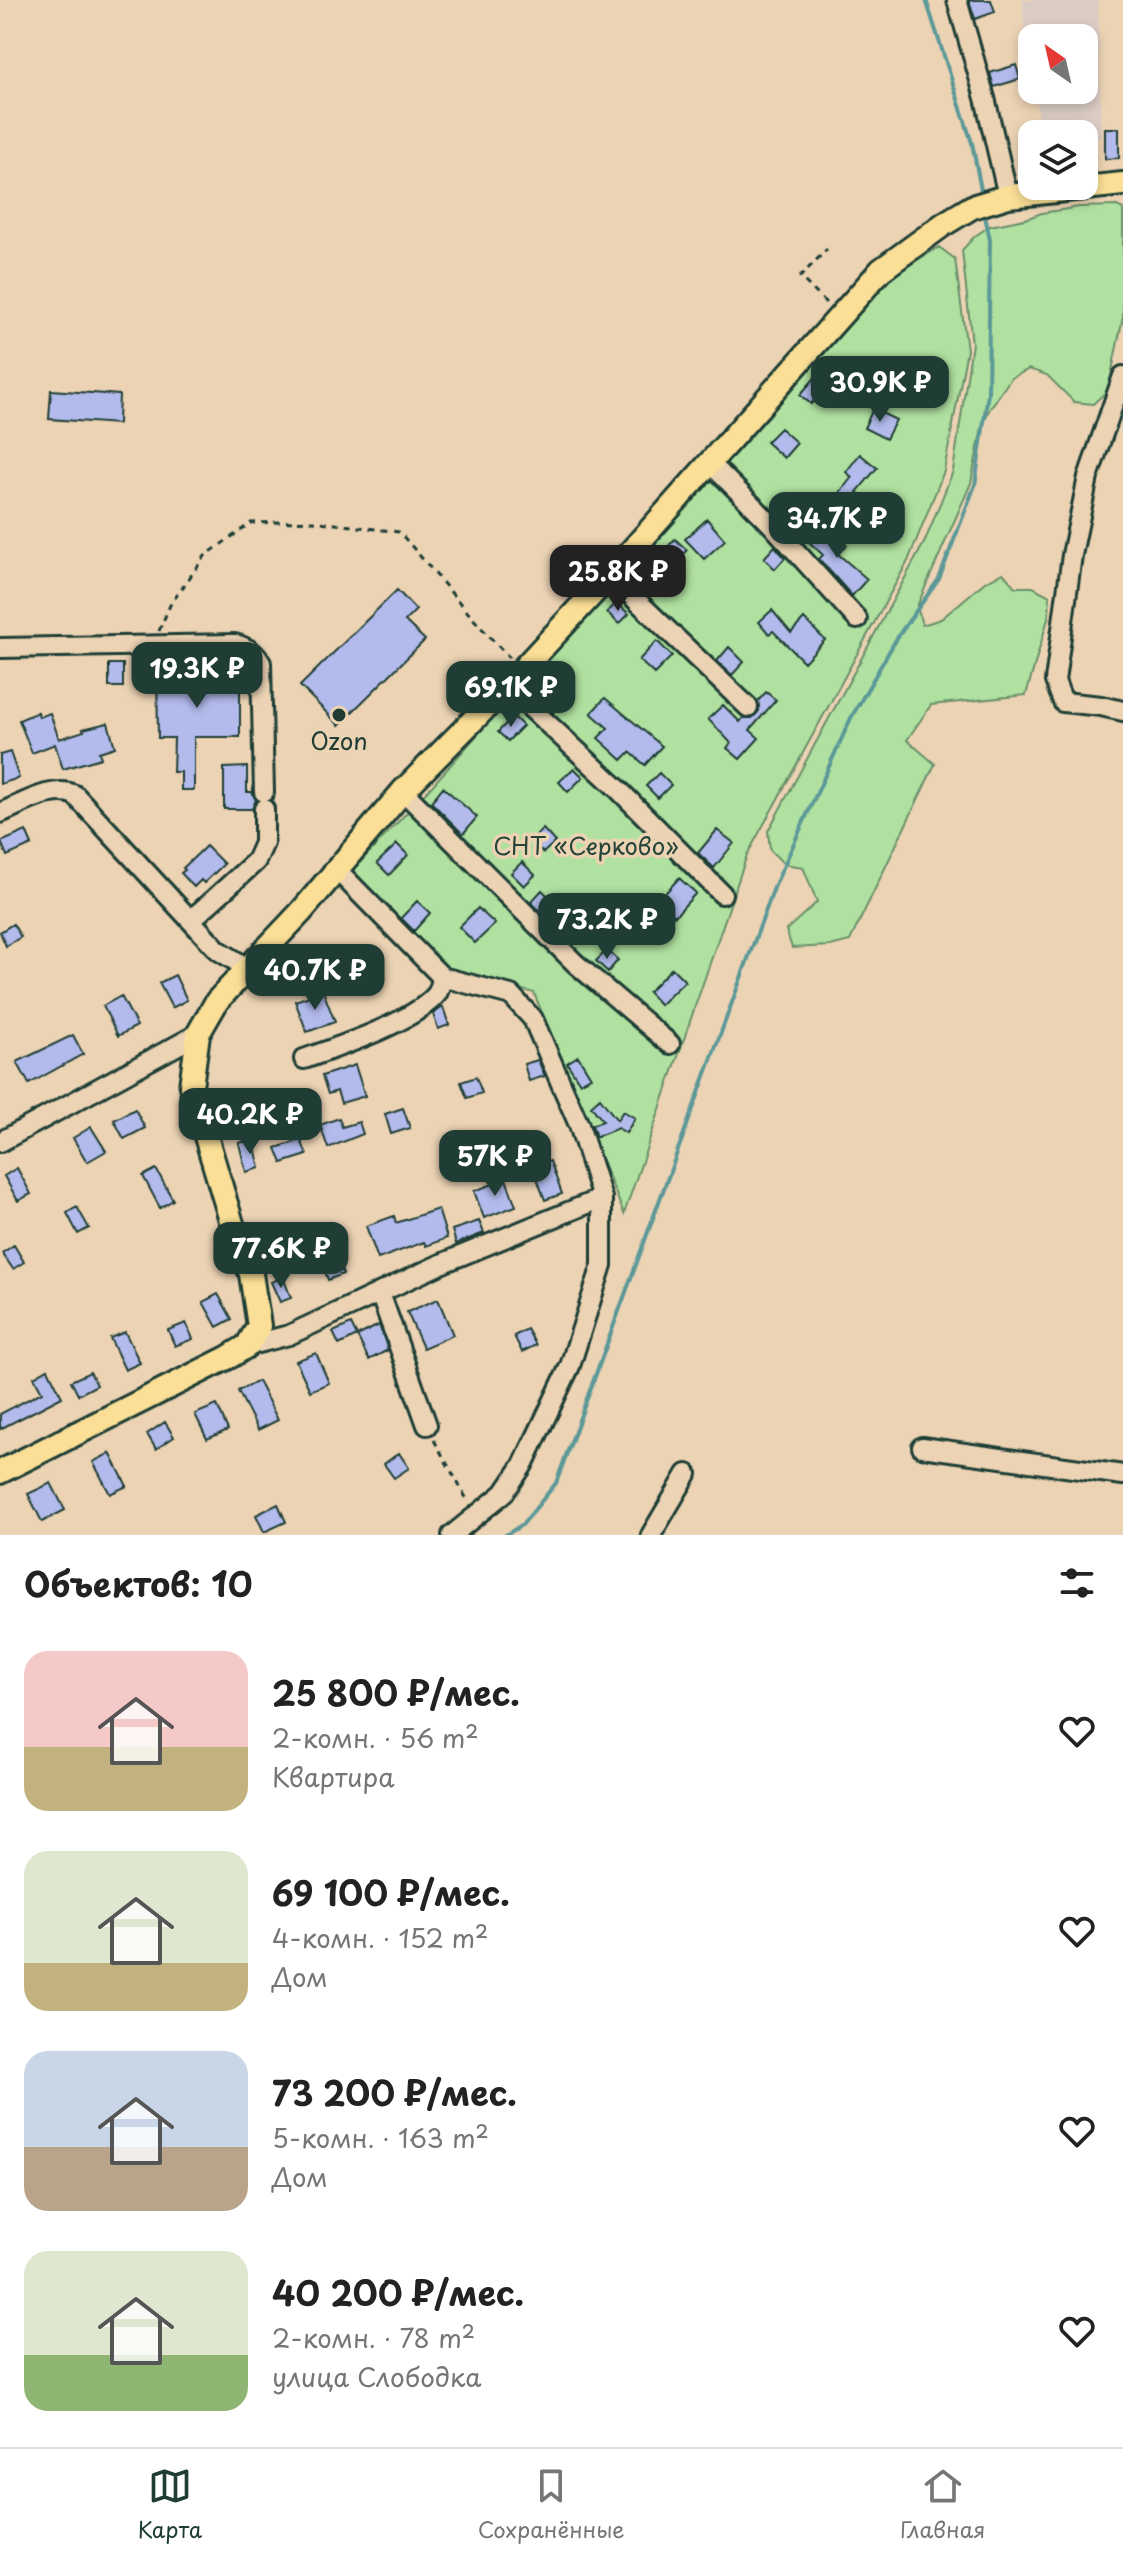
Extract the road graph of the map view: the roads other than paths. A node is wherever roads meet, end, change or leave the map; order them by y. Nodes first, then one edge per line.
1 (957, 0) edge
2 (1123, 184) edge
3 (990, 201) junction
4 (1123, 376) edge
5 (710, 463) junction
6 (610, 575) junction
7 (857, 619) dead end
8 (0, 648) edge
9 (514, 678) junction
10 (748, 707) dead end
11 (1123, 711) edge
12 (403, 791) junction
13 (0, 813) edge
14 (337, 870) junction
15 (722, 894) dead end
16 (191, 920) junction
17 (247, 968) junction
18 (442, 977) junction
19 (198, 1034) junction
20 (670, 1044) dead end
21 (304, 1059) dead end
22 (0, 1142) edge
23 (602, 1198) junction
24 (380, 1293) junction
25 (247, 1346) junction
26 (427, 1425) road end
27 (922, 1447) dead end
28 (0, 1472) edge
29 (687, 1474) dead end
30 (1123, 1475) edge
31 (452, 1535) edge
32 (651, 1535) edge

1 - 3 street
2 - 3 main road
3 - 5 main road
4 - 11 street
5 - 6 main road
5 - 7 street
6 - 9 main road
6 - 10 street
8 - 16 street
9 - 12 main road
9 - 15 street
12 - 14 main road
12 - 20 street
13 - 16 street
14 - 17 main road
14 - 18 street
16 - 17 street
17 - 19 main road
18 - 21 street
18 - 23 street
19 - 22 street
19 - 25 main road
23 - 24 street
23 - 31 street
24 - 25 street
24 - 26 street
25 - 28 main road
27 - 30 street
29 - 32 street

